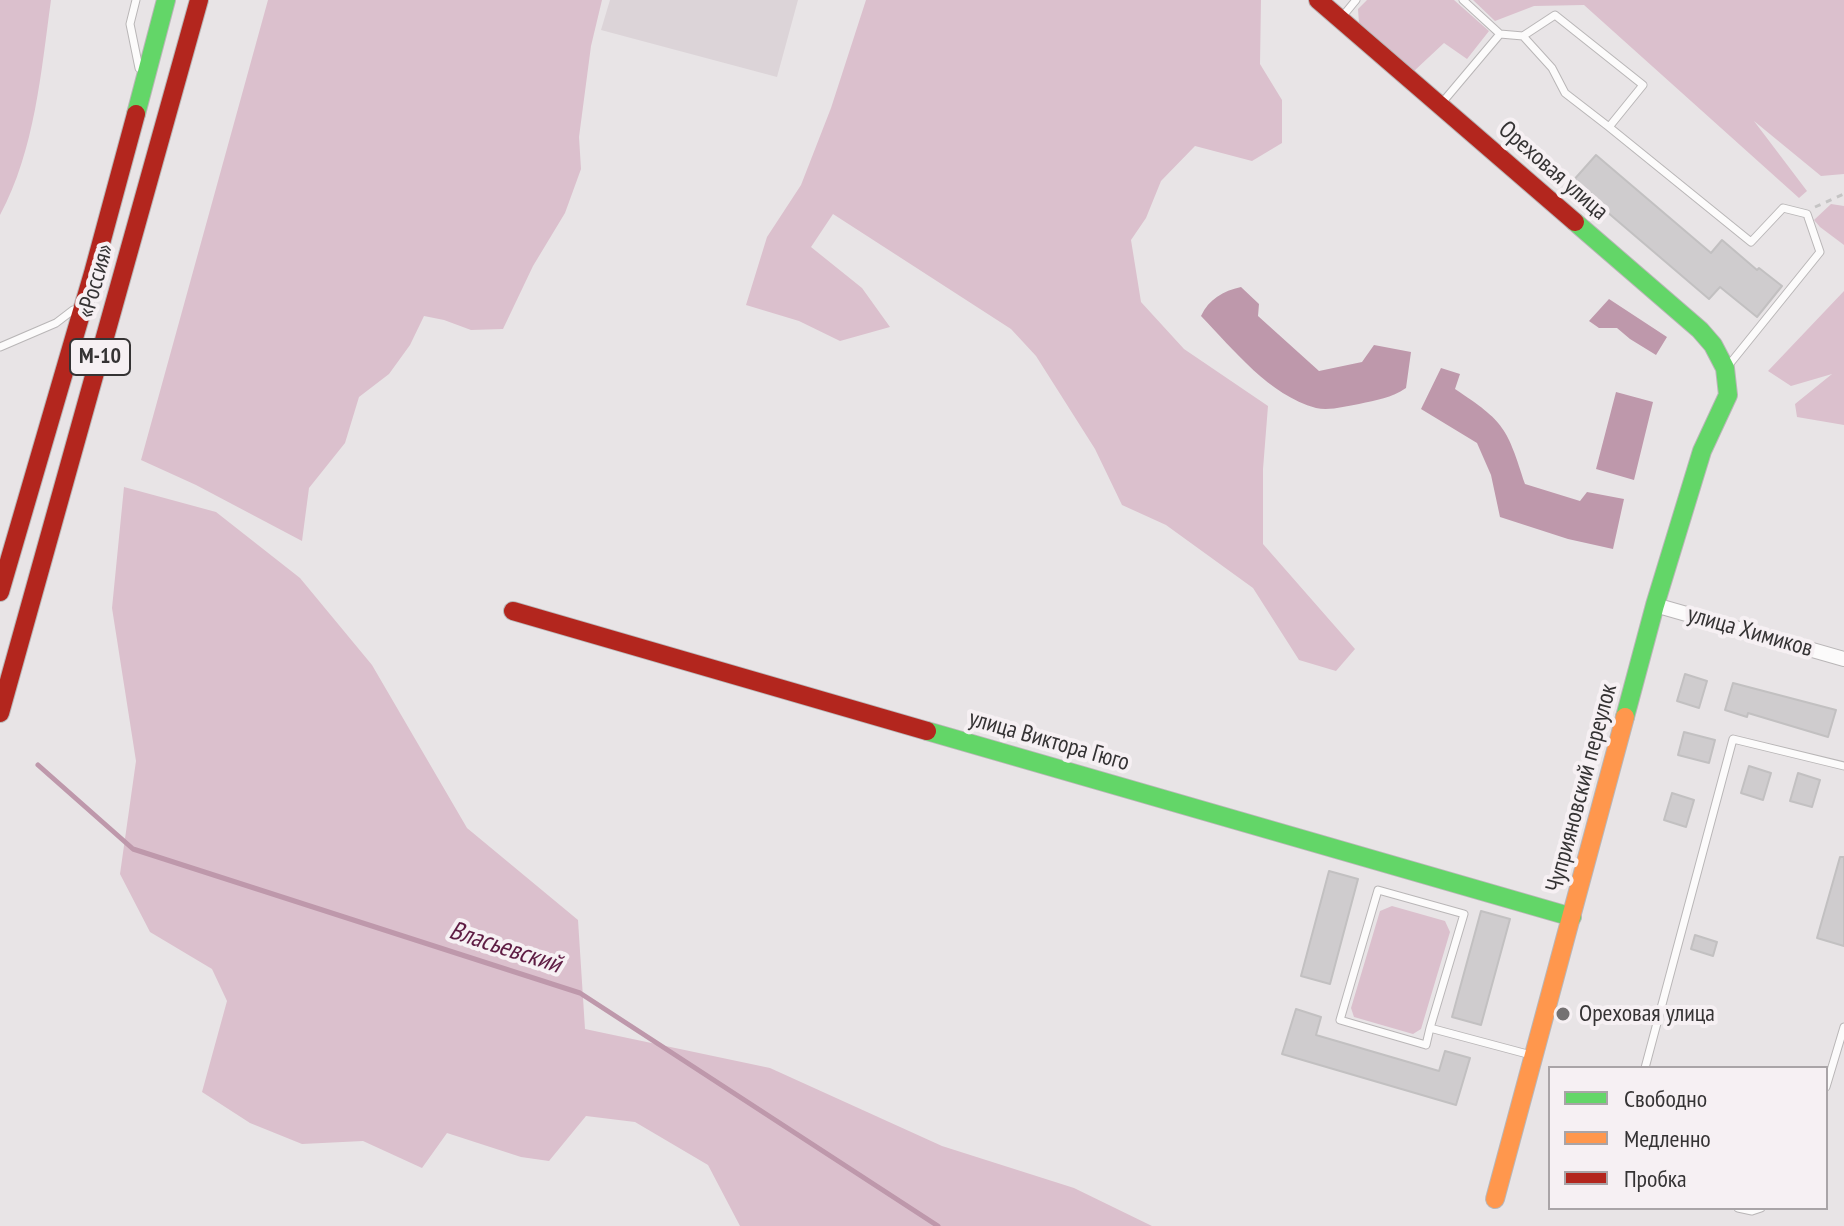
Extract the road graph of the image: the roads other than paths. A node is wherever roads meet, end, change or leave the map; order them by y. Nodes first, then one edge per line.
1 (136, 0) edge
2 (166, 0) edge
3 (199, 0) edge
4 (1318, 0) edge
5 (1356, 0) edge
6 (1463, 0) edge
7 (1340, 19) junction
8 (1500, 34) junction
9 (1523, 36) junction
10 (143, 87) junction
11 (1440, 105) junction
12 (1609, 127) junction
13 (93, 273) junction
14 (0, 347) edge
15 (1725, 368) junction
16 (1728, 395) joint
17 (0, 592) edge
18 (1655, 605) junction
19 (513, 611) dead end
20 (1844, 659) edge
21 (0, 713) edge
22 (1844, 766) edge
23 (1572, 917) junction
24 (1844, 1027) edge
25 (1430, 1028) junction
26 (1533, 1056) junction
27 (1646, 1066) edge
28 (1828, 1080) edge
29 (1495, 1199) dead end

1 - 10 lane
2 - 10 main road, «Россия» / М-10
3 - 21 main road, «Россия» / М-10
4 - 7 main road, Ореховая улица
5 - 7 lane
6 - 8 lane
7 - 11 main road, Ореховая улица
8 - 9 lane
8 - 11 lane
9 - 12 lane
9 - 12 lane
10 - 13 main road, «Россия» / М-10
11 - 15 main road, Ореховая улица
12 - 15 lane
13 - 14 lane
13 - 17 main road, «Россия» / М-10
15 - 16 main road, Ореховая улица
16 - 18 main road, Чуприяновский переулок
18 - 20 street, улица Химиков
18 - 23 main road, Чуприяновский переулок
19 - 23 main road, улица Виктора Гюго
22 - 27 lane
23 - 26 main road, Чуприяновский переулок
24 - 28 lane
25 - 25 lane
25 - 26 lane
26 - 29 main road, Чуприяновский переулок

